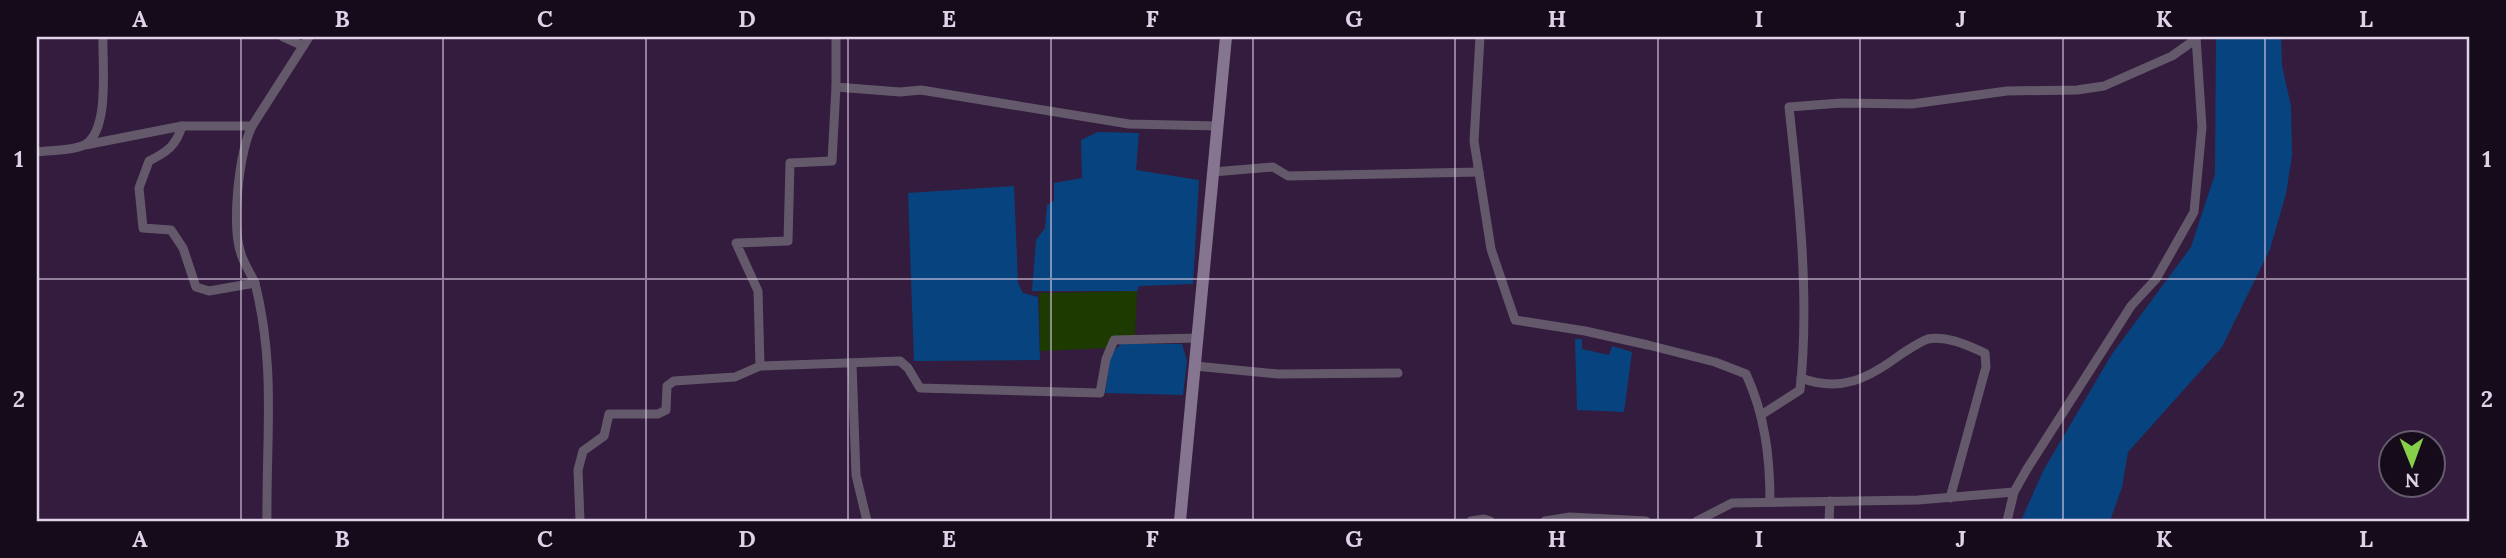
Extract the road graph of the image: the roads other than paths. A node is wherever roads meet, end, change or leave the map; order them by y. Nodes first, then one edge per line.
1 (103, 37) edge
2 (282, 37) edge
3 (309, 37) edge
4 (1226, 37) edge
5 (1480, 37) edge
6 (838, 38) edge
7 (2196, 38) edge
8 (303, 46) junction
9 (836, 87) junction
10 (252, 126) junction
11 (1218, 126) junction
12 (182, 127) junction
13 (85, 145) junction
14 (37, 152) edge
15 (1213, 172) junction
16 (1479, 172) junction
17 (255, 283) junction
18 (1198, 338) junction
19 (852, 364) junction
20 (760, 366) junction
21 (1195, 366) junction
22 (1398, 373) dead end
23 (1801, 378) junction
24 (1761, 415) junction
25 (2014, 492) junction
26 (1950, 498) junction
27 (1830, 501) junction
28 (1770, 502) junction
29 (267, 521) edge
30 (580, 521) edge
31 (867, 521) edge
32 (1180, 521) edge
33 (1471, 521) edge
34 (1490, 521) edge
35 (1545, 521) edge
36 (1646, 521) edge
37 (1696, 521) edge
38 (1829, 521) edge
39 (2007, 521) edge

1 - 13 street
2 - 8 street
3 - 8 street
4 - 11 main road
5 - 16 street
6 - 9 street
7 - 23 street
7 - 25 street
8 - 10 street
9 - 11 street
9 - 20 street
10 - 12 street
10 - 17 street
11 - 15 main road
12 - 13 street
12 - 17 street
13 - 14 street
15 - 16 street
15 - 18 main road
16 - 24 street
17 - 29 street
18 - 19 street
18 - 21 main road
19 - 20 street
19 - 31 street
20 - 30 street
21 - 22 street
21 - 32 main road
23 - 24 street
23 - 26 street
24 - 28 street
25 - 26 street
25 - 39 street
26 - 27 street
27 - 28 street
27 - 38 street
28 - 37 street
33 - 34 street
35 - 36 street

